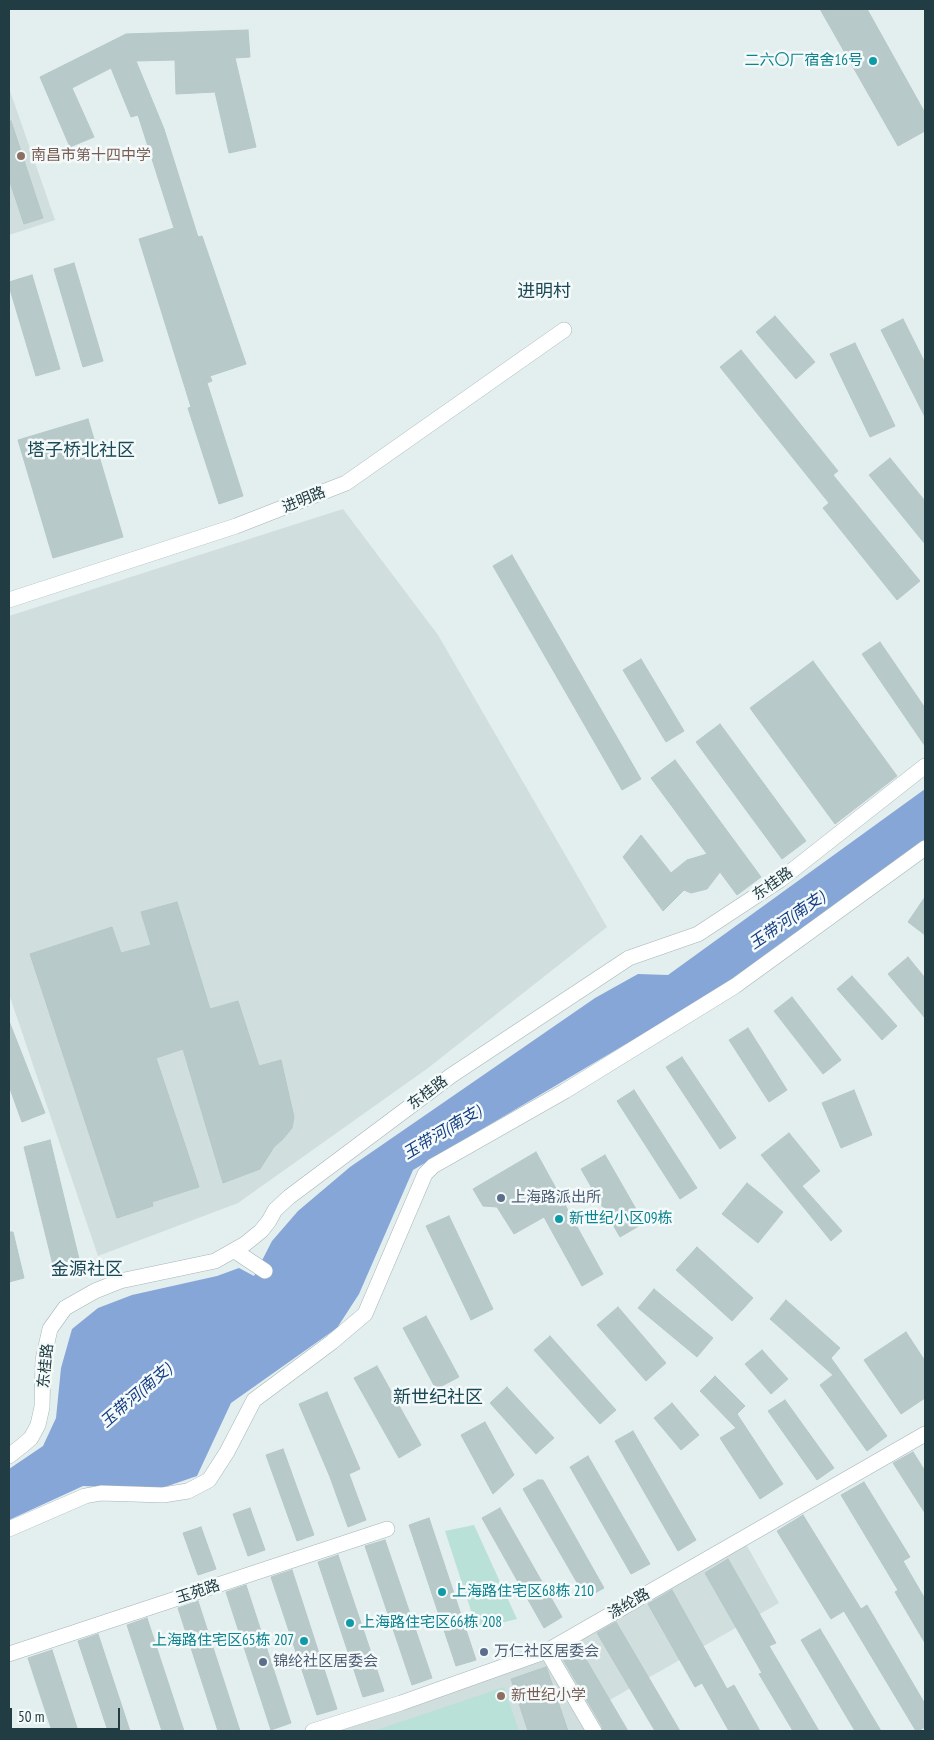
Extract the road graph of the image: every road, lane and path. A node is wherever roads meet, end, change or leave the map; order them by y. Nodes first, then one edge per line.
1 (564, 330) dead end
2 (9, 600) edge
3 (925, 766) edge
4 (925, 848) edge
5 (235, 1251) junction
6 (265, 1271) dead end
7 (336, 1318) dead end
8 (349, 1327) junction
9 (925, 1434) edge
10 (9, 1456) edge
11 (9, 1529) edge
12 (387, 1529) dead end
13 (547, 1651) junction
14 (9, 1654) edge
15 (313, 1731) edge
16 (594, 1731) edge

1 - 2 street, 进明路
3 - 5 street, 东桂路
4 - 8 street
5 - 6 street
5 - 10 street, 东桂路
7 - 8 street
8 - 11 street
9 - 13 street, 涤纶路
12 - 14 street, 玉苑路
13 - 15 street, 涤纶路
13 - 16 street

